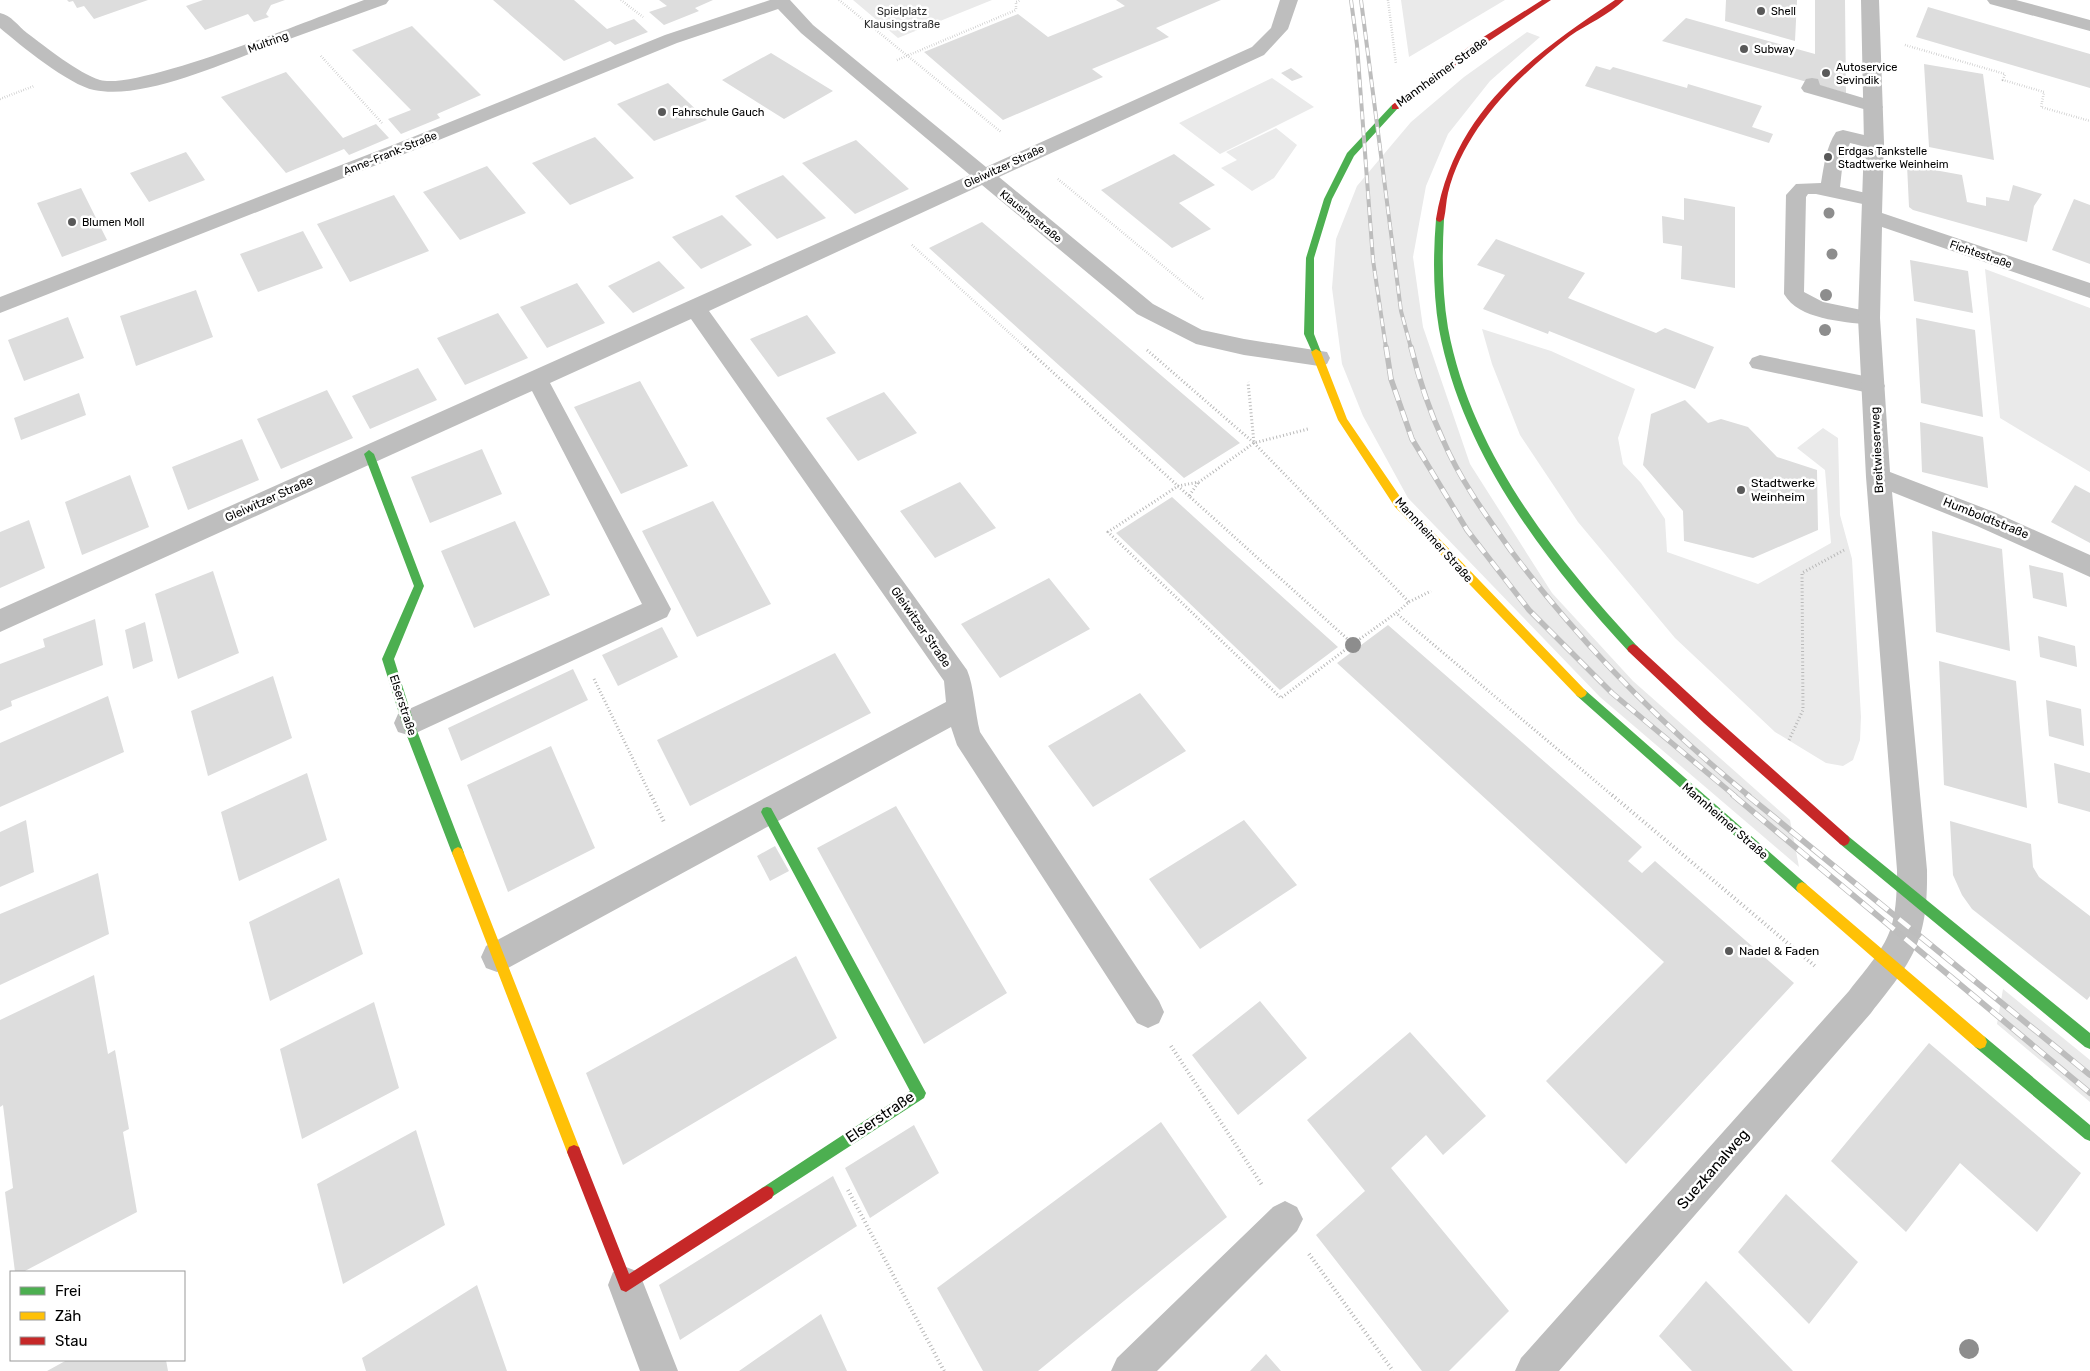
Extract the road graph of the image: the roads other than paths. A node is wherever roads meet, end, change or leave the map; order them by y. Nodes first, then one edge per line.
1 (380, 0) edge
2 (1289, 0) edge
3 (1547, 0) edge
4 (1620, 0) edge
5 (1870, 0) edge
6 (1996, 0) edge
7 (781, 1) edge
8 (0, 18) edge
9 (2090, 26) edge
10 (1812, 83) dead end
11 (1874, 107) junction
12 (1874, 143) junction
13 (983, 177) junction
14 (1830, 191) junction
15 (1871, 208) junction
16 (2090, 291) edge
17 (0, 306) edge
18 (695, 308) junction
19 (1869, 318) junction
20 (1319, 358) junction
21 (1760, 363) dead end
22 (537, 379) junction
23 (1874, 386) junction
24 (369, 454) junction
25 (1878, 477) junction
26 (2090, 567) edge
27 (0, 620) edge
28 (960, 708) junction
29 (408, 724) junction
30 (767, 812) junction
31 (1912, 898) junction
32 (497, 957) junction
33 (1889, 965) junction
34 (1148, 1012) dead end
35 (2090, 1042) edge
36 (2090, 1134) edge
37 (1285, 1219) dead end
38 (626, 1285) junction
39 (659, 1371) edge
40 (1130, 1371) edge
41 (1534, 1371) edge

1 - 8 street, Multring
2 - 13 street, Gleiwitzer Straße
3 - 20 main road, Mannheimer Straße
4 - 31 main road
5 - 11 street, Breitwieserweg
6 - 9 street
7 - 13 street, Klausingstraße
7 - 17 street, Anne-Frank-Straße
10 - 11 lane
11 - 12 street, Breitwieserweg
12 - 14 lane
12 - 15 street, Breitwieserweg
13 - 18 street, Gleiwitzer Straße
13 - 20 street, Klausingstraße
14 - 15 lane
14 - 19 lane
15 - 16 street, Fichtestraße
15 - 19 street, Breitwieserweg
18 - 22 street, Gleiwitzer Straße
18 - 28 street, Gleiwitzer Straße
19 - 23 street, Breitwieserweg
20 - 33 main road, Mannheimer Straße
21 - 23 lane
22 - 24 street, Gleiwitzer Straße
22 - 29 street
23 - 25 street, Breitwieserweg
24 - 27 street, Gleiwitzer Straße
24 - 29 main road, Elserstraße
25 - 26 street, Humboldtstraße
25 - 31 street, Breitwieserweg
28 - 30 street
28 - 34 street, Gleiwitzer Straße
29 - 32 main road, Elserstraße
30 - 32 street
30 - 38 main road, Elserstraße
31 - 33 street
31 - 35 main road
32 - 38 main road, Elserstraße
33 - 36 main road, Mannheimer Straße
33 - 41 street, Suezkanalweg
37 - 40 street
38 - 39 street, Elserstraße

